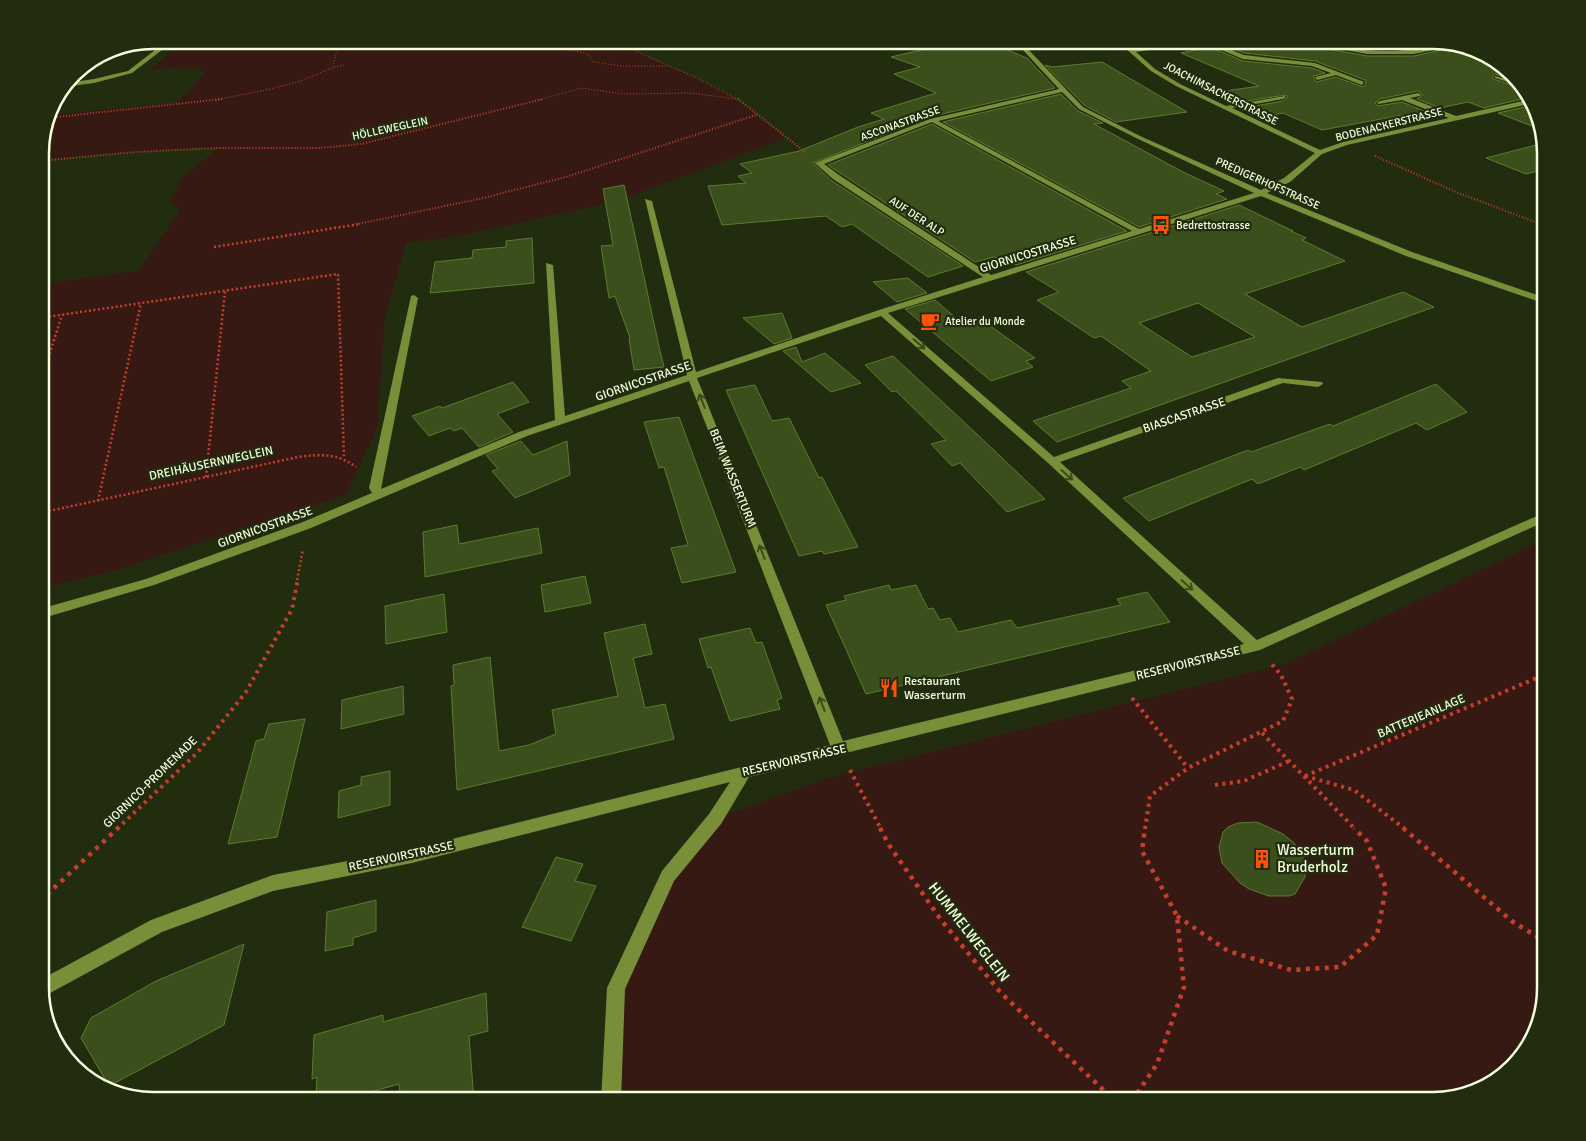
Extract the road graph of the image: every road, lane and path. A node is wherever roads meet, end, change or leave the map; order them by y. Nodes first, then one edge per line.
1 (162, 49) edge
2 (339, 49) edge
3 (565, 49) edge
4 (631, 49) edge
5 (1025, 49) edge
6 (1130, 49) edge
7 (1145, 49) edge
8 (1224, 49) edge
9 (1349, 49) edge
10 (1432, 49) edge
11 (1132, 51) junction
12 (344, 65) dead end
13 (670, 66) junction
14 (334, 67) junction
15 (1338, 73) junction
16 (1497, 77) dead end
17 (1317, 78) dead end
18 (1508, 81) edge
19 (76, 83) edge
20 (1362, 83) dead end
21 (1504, 84) dead end
22 (1514, 87) edge
23 (1063, 90) junction
24 (1418, 95) dead end
25 (1283, 97) dead end
26 (1403, 98) junction
27 (738, 99) junction
28 (1380, 103) dead end
29 (1524, 103) edge
30 (1223, 108) junction
31 (756, 115) junction
32 (55, 117) edge
33 (1455, 118) junction
34 (932, 120) junction
35 (1345, 143) junction
36 (1320, 153) junction
37 (49, 160) edge
38 (819, 163) junction
39 (1262, 193) junction
40 (648, 201) dead end
41 (1537, 223) edge
42 (1139, 232) junction
43 (214, 247) dead end
44 (549, 264) dead end
45 (990, 278) junction
46 (225, 291) junction
47 (1537, 297) edge
48 (414, 298) dead end
49 (141, 303) junction
50 (882, 312) junction
51 (62, 315) junction
52 (49, 317) edge
53 (49, 356) edge
54 (692, 377) junction
55 (1318, 384) dead end
56 (560, 422) junction
57 (344, 457) junction
58 (1052, 461) junction
59 (206, 477) junction
60 (377, 491) junction
61 (98, 501) junction
62 (49, 511) edge
63 (1537, 520) edge
64 (307, 525) junction
65 (49, 611) edge
66 (1256, 646) junction
67 (1537, 678) edge
68 (1118, 681) junction
69 (1262, 733) junction
70 (839, 749) junction
71 (1290, 761) junction
72 (1188, 768) junction
73 (744, 772) junction
74 (1304, 776) junction
75 (1215, 785) dead end
76 (49, 893) edge
77 (1177, 916) junction
78 (1537, 937) edge
79 (49, 985) edge
80 (611, 1092) edge
81 (1106, 1092) edge
82 (1138, 1092) edge

1 - 19 street
2 - 14 path
3 - 13 path
4 - 13 path
5 - 23 street, PREDIGERHOFSTRASSE
6 - 11 street, JOACHIMSACKERSTRASSE
7 - 11 street
8 - 15 street
9 - 10 street
11 - 30 street, JOACHIMSACKERSTRASSE
12 - 14 path
13 - 27 path
14 - 32 path
15 - 17 street
15 - 20 street
16 - 18 street
21 - 22 street
23 - 34 street, ASCONASTRASSE
23 - 39 street, PREDIGERHOFSTRASSE
24 - 26 street
25 - 30 street
26 - 28 street
26 - 33 street
27 - 31 path
27 - 37 path, HÖLLEWEGLEIN
29 - 33 street, BODENACKERSTRASSE
30 - 36 street, JOACHIMSACKERSTRASSE
31 - 38 path
31 - 43 path
33 - 35 street, BODENACKERSTRASSE
34 - 38 street, ASCONASTRASSE
34 - 42 street
35 - 36 street, BODENACKERSTRASSE
35 - 41 path
36 - 39 street, BODENACKERSTRASSE
38 - 45 street, AUF DER ALP
39 - 42 street, GIORNICOSTRASSE
39 - 47 street, PREDIGERHOFSTRASSE
40 - 54 street, BEIM WASSERTURM
42 - 45 street, GIORNICOSTRASSE
44 - 56 street
45 - 50 street, GIORNICOSTRASSE
46 - 49 path
46 - 57 path
46 - 59 path
48 - 60 street
49 - 51 path
49 - 61 path
50 - 54 street, GIORNICOSTRASSE
50 -> 58 street
51 - 52 path
51 - 53 path
54 - 56 street, GIORNICOSTRASSE
70 -> 54 street, BEIM WASSERTURM
55 - 58 street, BIASCASTRASSE
56 - 60 street, GIORNICOSTRASSE
57 - 59 path, DREIHÄUSERNWEGLEIN
57 - 60 path
58 -> 66 street
59 - 61 path, DREIHÄUSERNWEGLEIN
60 - 64 street, GIORNICOSTRASSE
61 - 62 path, DREIHÄUSERNWEGLEIN
63 - 66 street, RESERVOIRSTRASSE
64 - 65 street, GIORNICOSTRASSE
64 - 76 path, GIORNICO-PROMENADE
66 - 68 street, RESERVOIRSTRASSE
66 - 69 path
67 - 74 path, BATTERIEANLAGE
68 - 70 street, RESERVOIRSTRASSE
68 - 72 path
69 - 71 path
69 - 72 path
70 - 73 street, RESERVOIRSTRASSE
70 - 81 path, HUMMELWEGLEIN
71 - 74 path
71 - 75 path
72 - 77 path
73 - 79 street, RESERVOIRSTRASSE
73 - 80 street
74 - 77 path
74 - 78 path
77 - 82 path

